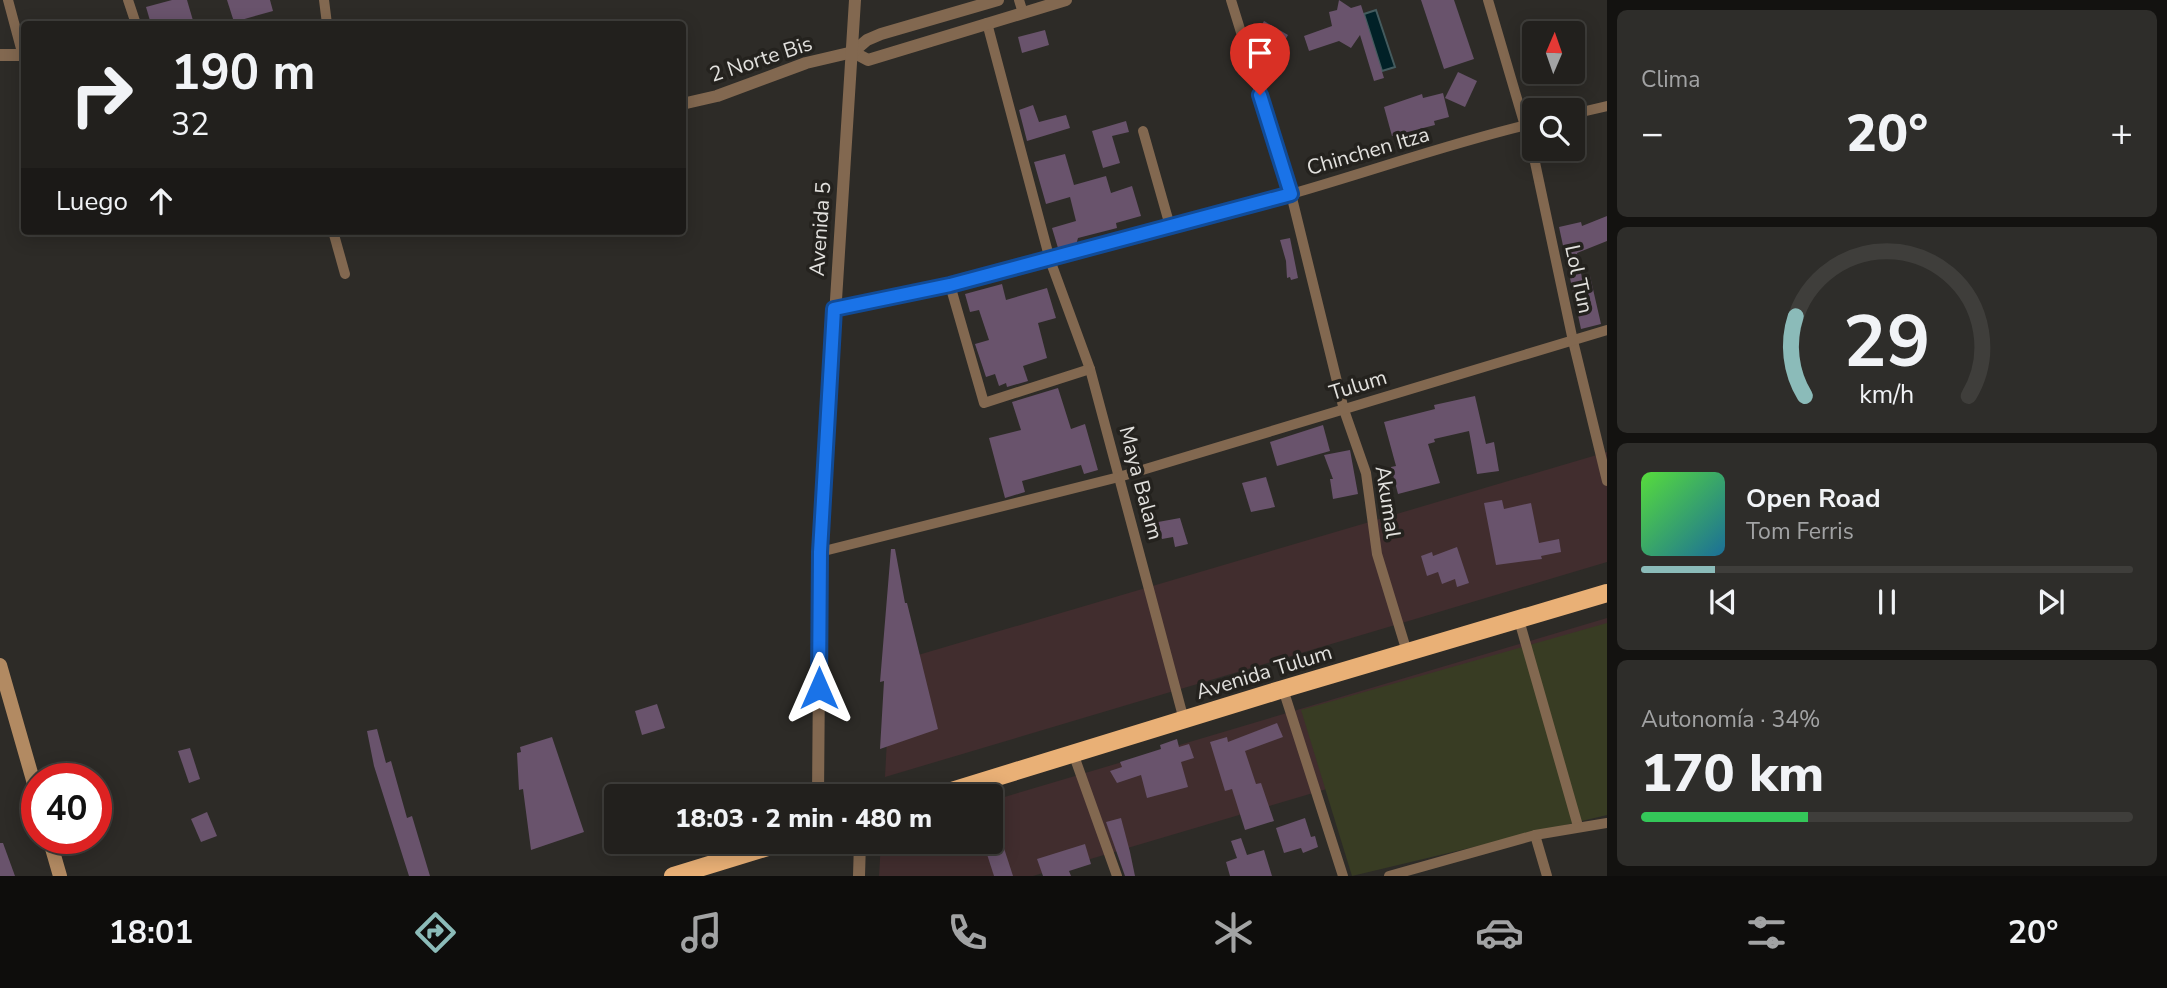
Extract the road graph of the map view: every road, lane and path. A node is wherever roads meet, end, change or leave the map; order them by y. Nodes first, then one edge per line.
1 (8, 0) edge
2 (128, 0) edge
3 (324, 0) edge
4 (855, 0) edge
5 (998, 0) edge
6 (1066, 0) edge
7 (1231, 0) edge
8 (1488, 0) edge
9 (1021, 6) edge
10 (135, 21) edge
11 (327, 21) edge
12 (987, 23) junction
13 (21, 45) edge
14 (853, 52) junction
15 (0, 55) edge
16 (21, 55) edge
17 (1522, 100) edge
18 (686, 103) edge
19 (1607, 106) edge
20 (1585, 111) edge
21 (1522, 126) edge
22 (1143, 131) dead end
23 (1537, 161) edge
24 (1291, 194) junction
25 (1170, 226) junction
26 (335, 235) edge
27 (1050, 260) junction
28 (345, 274) dead end
29 (950, 285) junction
30 (834, 309) junction
31 (1607, 330) edge
32 (1573, 341) junction
33 (1090, 369) junction
34 (1344, 410) junction
35 (1119, 477) junction
36 (1607, 481) edge
37 (820, 552) junction
38 (1607, 593) edge
39 (1519, 620) junction
40 (1407, 652) junction
41 (0, 665) edge
42 (1283, 688) junction
43 (1184, 720) junction
44 (1073, 753) junction
45 (28, 763) edge
46 (818, 784) edge
47 (973, 784) edge
48 (1607, 823) edge
49 (1578, 826) junction
50 (1535, 835) junction
51 (54, 854) edge
52 (745, 854) edge
53 (860, 854) edge
54 (60, 876) edge
55 (673, 876) edge
56 (859, 876) edge
57 (1117, 876) edge
58 (1343, 876) edge
59 (1389, 876) edge
60 (1547, 876) edge

1 - 13 street
2 - 10 street
3 - 11 street
4 - 14 street, Avenida 5
5 - 14 street
6 - 9 street
7 - 24 street, Akumal
8 - 17 street, Lol Tun
9 - 12 street
12 - 14 street
12 - 27 street, Maya Balam
14 - 18 street, 2 Norte Bis
14 - 30 street, Avenida 5
15 - 16 street
19 - 20 street
21 - 24 street, Chinchen Itza
22 - 25 street
23 - 32 street, Lol Tun
24 - 25 street, Chinchen Itza
24 - 34 street, Akumal
25 - 27 street, Chinchen Itza
26 - 28 street
27 - 29 street, Chinchen Itza
27 - 33 street, Maya Balam
29 - 30 street, Chinchen Itza
29 - 33 street
30 - 37 street, Avenida 5
31 - 32 street, Tulum
32 - 34 street, Tulum
32 - 36 street, Lol Tun
33 - 35 street, Maya Balam
34 - 35 street, Tulum
34 - 40 street, Akumal
35 - 37 street, Tulum
35 - 43 street, Maya Balam
37 - 46 street, Avenida 5
38 - 39 highway, Avenida Tulum
39 - 40 highway, Avenida Tulum
39 - 49 street
40 - 42 highway, Avenida Tulum
41 - 45 main road
42 - 43 highway, Avenida Tulum
42 - 58 street
43 - 44 highway, Avenida Tulum
44 - 47 highway, Avenida Tulum
44 - 57 street
48 - 49 street
49 - 50 street
50 - 59 street
50 - 60 street
51 - 54 main road
52 - 55 highway
53 - 56 street

